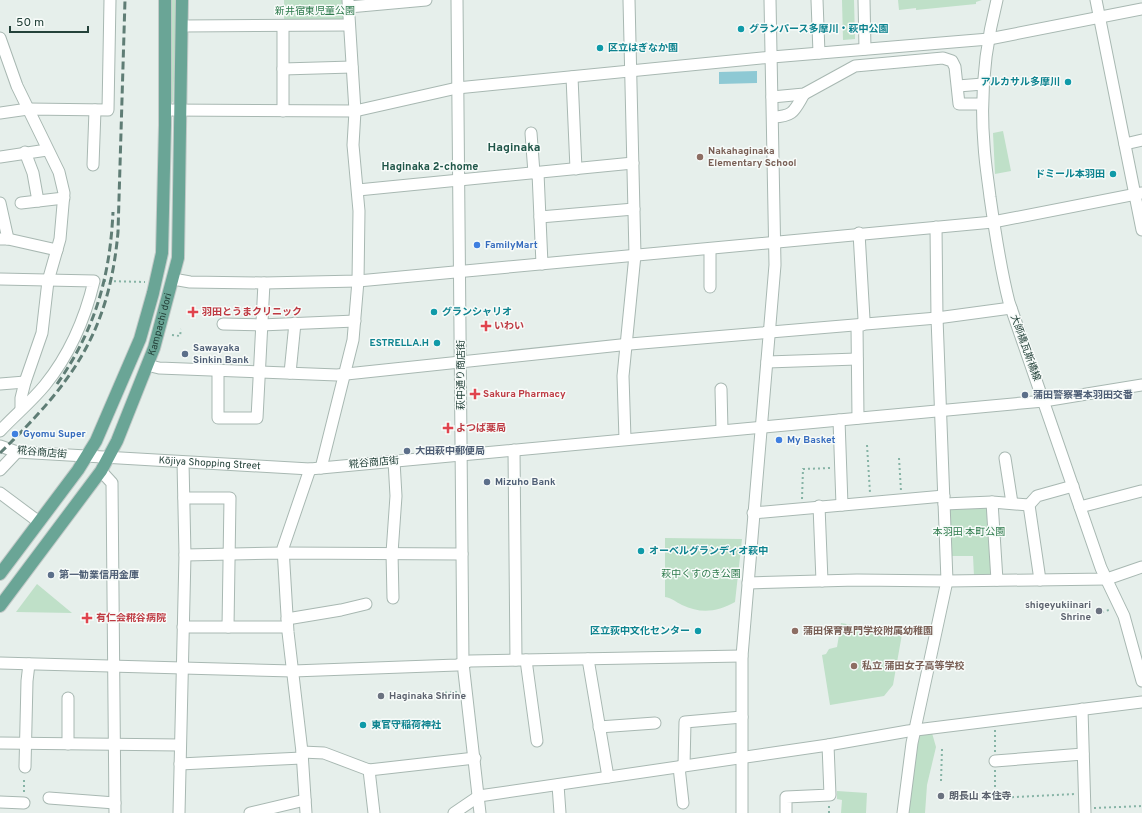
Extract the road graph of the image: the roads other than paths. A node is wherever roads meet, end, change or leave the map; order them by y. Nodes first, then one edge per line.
1 (110, 0) edge
2 (165, 0) edge
3 (182, 0) edge
4 (426, 0) edge
5 (457, 0) edge
6 (629, 0) edge
7 (770, 0) edge
8 (817, 0) edge
9 (864, 0) edge
10 (998, 0) edge
11 (1096, 0) edge
12 (348, 4) edge
13 (1142, 9) edge
14 (1100, 17) junction
15 (349, 25) junction
16 (182, 26) junction
17 (283, 26) junction
18 (0, 38) edge
19 (989, 39) junction
20 (865, 49) junction
21 (819, 53) junction
22 (772, 57) junction
23 (352, 67) junction
24 (283, 69) junction
25 (630, 72) junction
26 (572, 77) junction
27 (983, 84) junction
28 (958, 86) junction
29 (457, 88) junction
30 (804, 94) junction
31 (772, 97) junction
32 (982, 104) junction
33 (28, 109) junction
34 (95, 110) junction
35 (165, 110) junction
36 (181, 110) junction
37 (283, 111) junction
38 (354, 111) junction
39 (0, 113) edge
40 (773, 117) junction
41 (531, 133) dead end
42 (1142, 140) edge
43 (1125, 144) junction
44 (47, 150) junction
45 (25, 152) junction
46 (0, 157) edge
47 (633, 163) junction
48 (93, 165) dead end
49 (576, 169) junction
50 (536, 173) junction
51 (459, 180) junction
52 (358, 190) junction
53 (1138, 193) edge
54 (64, 198) junction
55 (38, 200) junction
56 (21, 203) dead end
57 (0, 204) edge
58 (634, 209) junction
59 (540, 217) junction
60 (993, 222) junction
61 (936, 226) junction
62 (1142, 230) edge
63 (860, 234) junction
64 (4, 239) edge
65 (776, 241) junction
66 (710, 249) junction
67 (57, 250) junction
68 (635, 255) junction
69 (542, 264) junction
70 (460, 271) junction
71 (0, 279) edge
72 (173, 279) junction
73 (48, 281) junction
74 (358, 281) junction
75 (264, 283) junction
76 (710, 287) dead end
77 (1011, 308) junction
78 (937, 318) junction
79 (355, 321) junction
80 (295, 323) junction
81 (223, 324) dead end
82 (262, 325) junction
83 (860, 325) junction
84 (770, 332) junction
85 (626, 345) junction
86 (857, 360) junction
87 (461, 362) junction
88 (767, 362) junction
89 (147, 365) junction
90 (218, 370) junction
91 (259, 372) junction
92 (290, 373) junction
93 (345, 373) junction
94 (25, 382) junction
95 (0, 384) edge
96 (1142, 384) edge
97 (721, 389) dead end
98 (1044, 401) junction
99 (21, 408) junction
100 (940, 410) junction
101 (858, 418) junction
102 (839, 420) junction
103 (760, 427) junction
104 (722, 430) junction
105 (0, 431) edge
106 (625, 439) junction
107 (0, 446) edge
108 (514, 450) junction
109 (17, 452) junction
110 (457, 455) junction
111 (88, 456) junction
112 (109, 457) junction
113 (1005, 458) dead end
114 (394, 461) junction
115 (183, 462) junction
116 (315, 468) junction
117 (0, 470) edge
118 (101, 470) junction
119 (1073, 486) junction
120 (1141, 491) dead end
121 (0, 493) edge
122 (184, 498) junction
123 (944, 500) junction
124 (992, 502) junction
125 (1012, 503) junction
126 (842, 505) junction
127 (1029, 505) junction
128 (819, 506) junction
129 (1080, 507) junction
130 (754, 513) junction
131 (39, 522) junction
132 (283, 553) junction
133 (392, 553) junction
134 (229, 554) junction
135 (462, 554) junction
136 (185, 555) junction
137 (1142, 567) edge
138 (1, 570) edge
139 (1107, 579) junction
140 (997, 580) junction
141 (1040, 580) junction
142 (822, 581) junction
143 (947, 581) junction
144 (748, 583) junction
145 (393, 598) dead end
146 (366, 604) dead end
147 (0, 606) edge
148 (287, 623) junction
149 (228, 627) junction
150 (183, 628) junction
151 (742, 656) junction
152 (588, 659) junction
153 (521, 660) junction
154 (0, 663) edge
155 (463, 663) junction
156 (29, 664) junction
157 (114, 667) junction
158 (182, 667) junction
159 (293, 671) junction
160 (1142, 681) edge
161 (68, 698) dead end
162 (1142, 702) edge
163 (1082, 709) junction
164 (742, 717) junction
165 (655, 723) dead end
166 (599, 726) junction
167 (916, 730) junction
168 (537, 741) dead end
169 (0, 744) edge
170 (26, 744) junction
171 (68, 744) junction
172 (115, 744) junction
173 (180, 744) junction
174 (828, 745) junction
175 (1083, 754) junction
176 (302, 755) junction
177 (742, 757) junction
178 (475, 758) junction
179 (995, 761) road end
180 (180, 764) junction
181 (25, 767) road end
182 (681, 767) junction
183 (369, 770) junction
184 (608, 778) junction
185 (558, 785) junction
186 (479, 796) junction
187 (49, 798) dead end
188 (305, 800) junction
189 (0, 802) edge
190 (24, 803) road end
191 (683, 803) dead end
192 (115, 808) edge
193 (1085, 811) edge
194 (179, 813) edge
195 (250, 813) edge
196 (306, 813) edge
197 (374, 813) edge
198 (454, 813) edge
199 (480, 813) edge
200 (560, 813) edge
201 (742, 813) edge
202 (786, 813) edge
203 (903, 813) edge

1 - 34 street
2 - 35 main road, Kampachi dori
3 - 16 main road, Kampachi dori
4 - 12 street
5 - 29 street, 萩中通り商店街
6 - 25 street
7 - 22 street
8 - 21 street
9 - 20 street
10 - 19 street, 大師橋瓦斯橋線
11 - 14 street
12 - 15 street
13 - 14 street
14 - 19 street
14 - 43 street
15 - 17 street
15 - 23 street
16 - 17 street
16 - 36 main road, Kampachi dori
17 - 24 street
18 - 33 street
19 - 20 street
19 - 27 street, 大師橋瓦斯橋線
20 - 21 street
21 - 22 street
22 - 25 street
22 - 31 street
23 - 24 street
23 - 38 street
24 - 37 street
25 - 26 street
25 - 47 street
26 - 29 street
26 - 49 street
27 - 28 street
27 - 32 street, 大師橋瓦斯橋線
28 - 30 street
28 - 32 street
29 - 38 street
29 - 51 street, 萩中通り商店街
30 - 31 street
30 - 40 street
31 - 40 street
32 - 60 street, 大師橋瓦斯橋線
33 - 34 street
33 - 39 street
33 - 44 street
34 - 48 street
35 - 36 street
35 - 111 main road, Kampachi dori
36 - 37 street
36 - 72 main road, Kampachi dori
37 - 38 street
38 - 52 street
40 - 65 street
41 - 50 street
42 - 43 street
43 - 53 street
44 - 45 street
44 - 54 street
45 - 46 street
45 - 55 street
47 - 49 street
47 - 58 street
49 - 50 street
50 - 51 street
50 - 59 street
51 - 52 street
51 - 70 street, 萩中通り商店街
52 - 74 street
53 - 60 street
53 - 62 street
54 - 55 street
54 - 67 street
55 - 56 street
57 - 64 street
58 - 59 street
58 - 68 street
59 - 69 street
60 - 61 street
60 - 77 street, 大師橋瓦斯橋線
61 - 63 street
61 - 78 street
63 - 65 street
63 - 83 street
64 - 67 street
65 - 66 street
65 - 84 street
66 - 68 street
66 - 76 street
67 - 73 street
68 - 69 street
68 - 85 street
69 - 70 street
70 - 74 street
70 - 87 street, 萩中通り商店街
71 - 73 street
72 - 75 street
72 - 89 main road, Kampachi dori
73 - 94 street
73 - 99 street
74 - 75 street
74 - 79 street
75 - 82 street
77 - 78 street
77 - 98 street, 大師橋瓦斯橋線
78 - 83 street
78 - 100 street
79 - 80 street
79 - 93 street
80 - 82 street
80 - 92 street
81 - 82 street
82 - 91 street
83 - 84 street
83 - 86 street
84 - 85 street
84 - 88 street
85 - 87 street
85 - 106 street
86 - 88 street
86 - 101 street
87 - 93 street
87 - 110 street, 萩中通り商店街
88 - 103 street
89 - 90 street
89 - 112 main road, Kampachi dori
90 - 91 street
90 - 91 street
91 - 92 street
92 - 93 street
93 - 116 street
94 - 95 street
94 - 99 street
96 - 98 street, 糀谷商店街
97 - 104 street
98 - 100 street, 糀谷商店街
98 - 119 street, 大師橋瓦斯橋線
99 - 105 street
100 - 101 street, 糀谷商店街
100 - 123 street
101 - 102 street, 糀谷商店街
102 - 103 street, 糀谷商店街
102 - 126 street
103 - 104 street, 糀谷商店街
103 - 130 street
104 - 106 street, 糀谷商店街
106 - 108 street, 糀谷商店街
107 - 109 street, 糀谷商店街
108 - 110 street, 糀谷商店街
108 - 153 street
109 - 111 street, 糀谷商店街
109 - 117 street
110 - 114 street, 糀谷商店街
110 - 135 street, 萩中通り商店街
111 - 112 street, 糀谷商店街
111 - 131 main road, Kampachi dori
112 - 115 street, Kōjiya Shopping Street
112 - 118 main road, Kampachi dori
113 - 125 street
114 - 116 street, 糀谷商店街
114 - 133 street
115 - 116 street, Kōjiya Shopping Street
115 - 122 street
116 - 132 street
118 - 147 main road, Kampachi dori
118 - 157 street
119 - 127 street
119 - 129 street, 大師橋瓦斯橋線
120 - 129 street
121 - 131 street
122 - 134 street
122 - 136 street
123 - 124 street
123 - 126 street
123 - 143 street
124 - 125 street
124 - 140 street
125 - 127 street
126 - 128 street
127 - 141 street
128 - 130 street
128 - 142 street
129 - 139 street, 大師橋瓦斯橋線
130 - 144 street
131 - 138 main road, Kampachi dori
132 - 133 street
132 - 134 street
132 - 148 street
133 - 135 street
133 - 145 street
134 - 136 street
134 - 149 street
135 - 155 street, 萩中通り商店街
136 - 150 street
137 - 139 street
139 - 141 street
139 - 160 street, 大師橋瓦斯橋線
140 - 141 street
140 - 143 street
142 - 143 street
142 - 144 street
143 - 167 street
144 - 151 street
146 - 148 street
148 - 149 street
148 - 159 street
149 - 150 street
150 - 158 street
151 - 152 street
151 - 164 street
152 - 153 street
152 - 166 street
153 - 155 street
153 - 168 street
154 - 156 street
155 - 159 street
155 - 178 street, 萩中通り商店街
156 - 157 street
156 - 170 street
157 - 158 street
157 - 172 street
158 - 159 street
158 - 173 street
159 - 176 street
161 - 171 street
162 - 163 street
163 - 167 street
163 - 175 street
164 - 177 street
164 - 182 street
165 - 166 street
166 - 184 street
167 - 174 street
167 - 203 street
169 - 170 street
170 - 171 street
170 - 181 street
171 - 172 street
172 - 173 street
172 - 192 street
173 - 180 street
174 - 177 street
174 - 202 street
175 - 179 street
175 - 193 street
176 - 180 street
176 - 183 street
176 - 188 street
177 - 182 street
177 - 201 street
178 - 183 street
178 - 186 street, 萩中通り商店街
180 - 194 street
182 - 184 street
182 - 191 street
183 - 197 street
184 - 185 street
185 - 186 street
185 - 200 street
186 - 198 street
186 - 199 street, 萩中通り商店街
187 - 192 street
188 - 195 street
188 - 196 street
189 - 190 street

